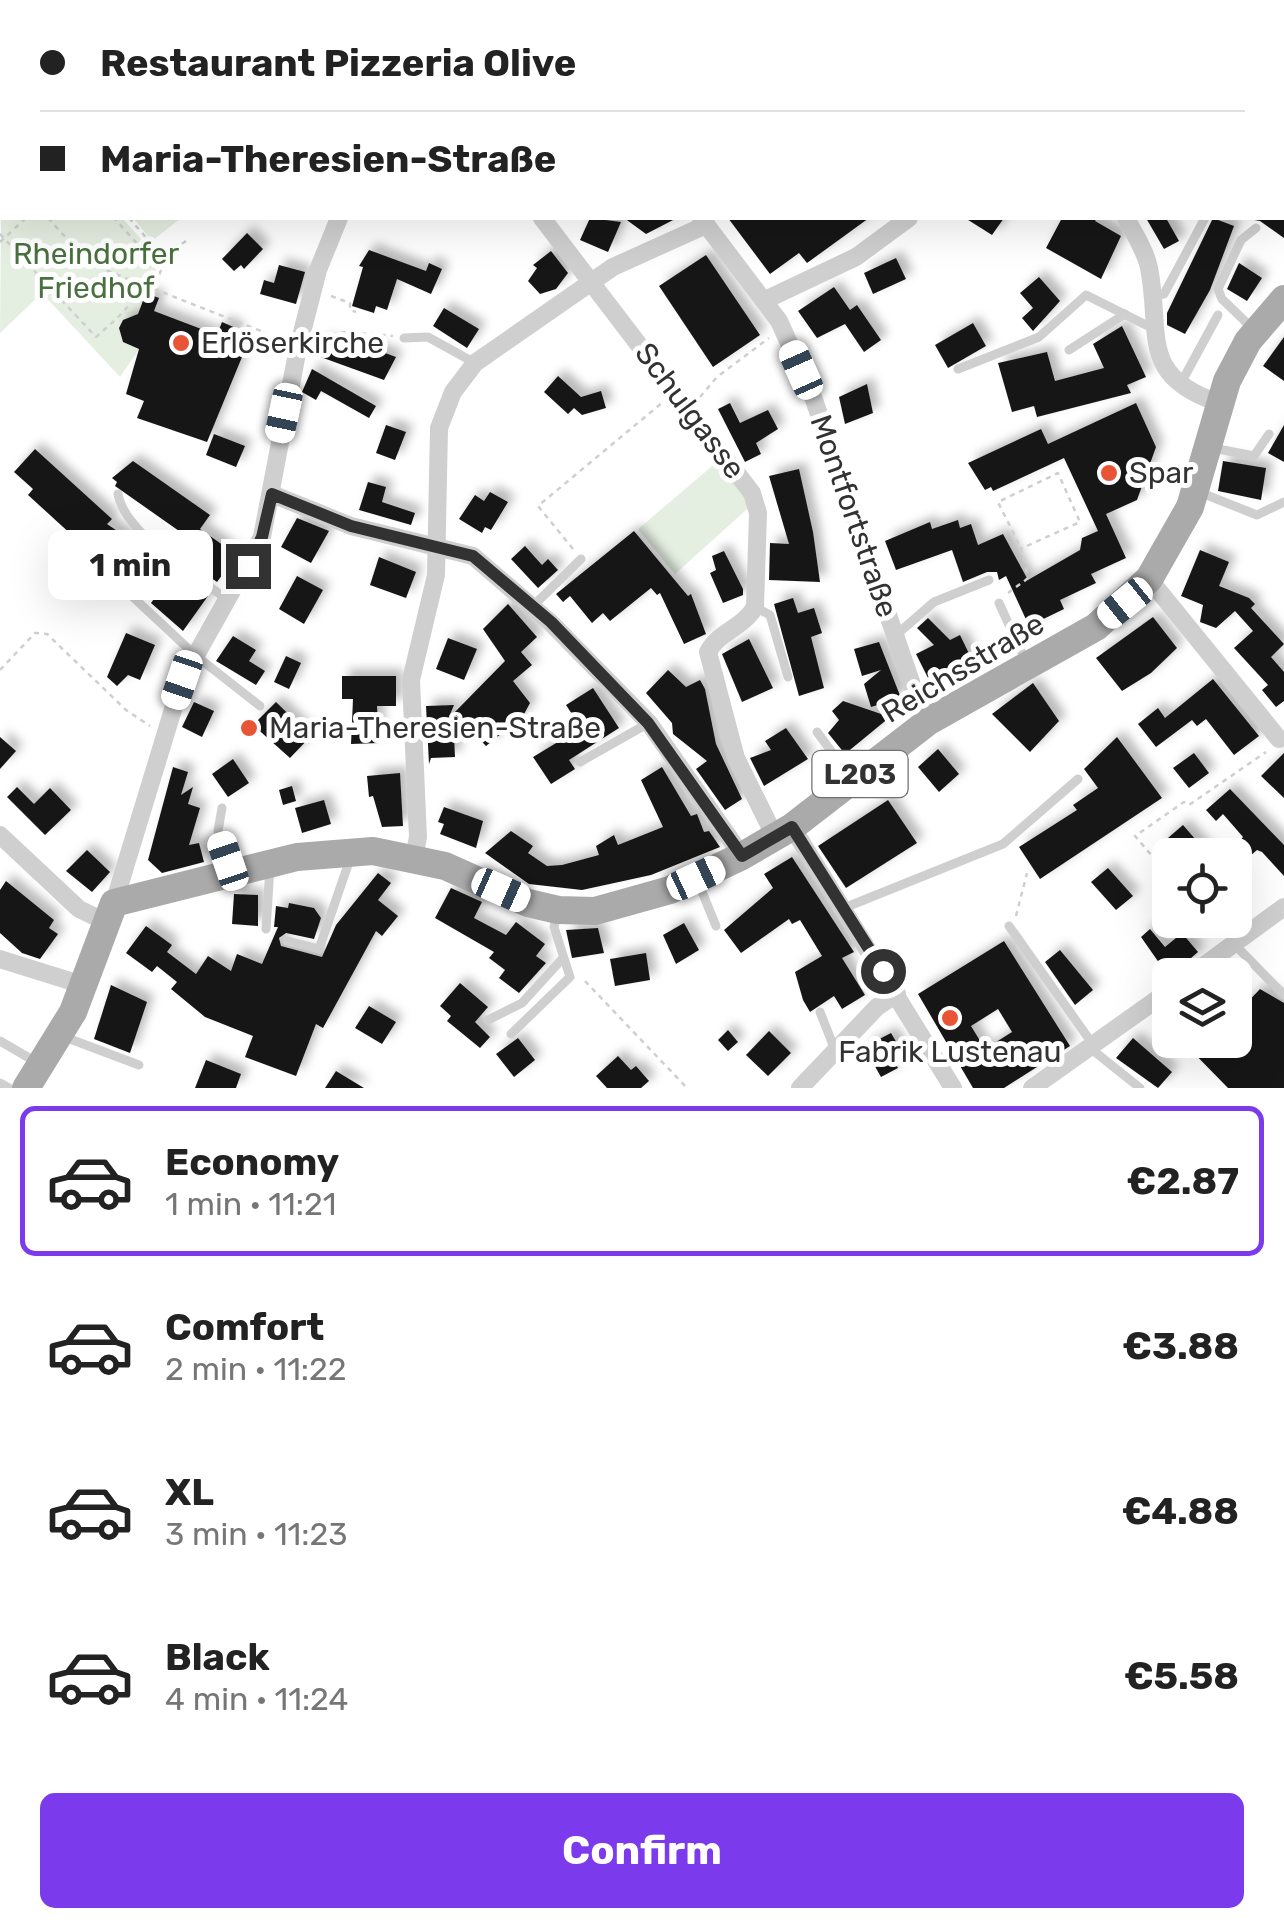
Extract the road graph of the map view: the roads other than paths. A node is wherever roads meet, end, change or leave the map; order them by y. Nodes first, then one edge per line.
1 (338, 220) edge
2 (544, 220) edge
3 (906, 220) edge
4 (1127, 220) edge
5 (1204, 220) edge
6 (703, 221) edge
7 (1256, 228) dead end
8 (592, 281) junction
9 (1150, 298) junction
10 (765, 300) junction
11 (1125, 314) junction
12 (1218, 315) dead end
13 (1273, 317) edge
14 (1152, 328) junction
15 (404, 338) road end
16 (1069, 350) dead end
17 (475, 362) junction
18 (958, 370) dead end
19 (1180, 384) junction
20 (1218, 402) junction
21 (1268, 434) dead end
22 (1207, 447) junction
23 (1196, 491) junction
24 (118, 494) dead end
25 (272, 494) junction
26 (1284, 502) edge
27 (438, 544) junction
28 (88, 556) dead end
29 (581, 559) road end
30 (1150, 579) junction
31 (989, 580) dead end
32 (229, 600) junction
33 (999, 603) road end
34 (533, 607) junction
35 (755, 607) junction
36 (896, 636) junction
37 (195, 655) junction
38 (1027, 664) junction
39 (788, 677) dead end
40 (260, 706) dead end
41 (930, 722) junction
42 (648, 723) junction
43 (817, 732) dead end
44 (1280, 739) road end
45 (580, 762) dead end
46 (852, 780) junction
47 (1078, 780) dead end
48 (222, 808) dead end
49 (783, 832) junction
50 (1, 838) edge
51 (351, 852) junction
52 (742, 856) junction
53 (414, 858) junction
54 (270, 863) junction
55 (232, 872) junction
56 (696, 878) junction
57 (1284, 907) edge
58 (844, 908) junction
59 (558, 910) junction
60 (110, 913) junction
61 (1012, 924) road end
62 (716, 926) dead end
63 (266, 929) dead end
64 (287, 941) dead end
65 (1234, 944) junction
66 (563, 958) junction
67 (1214, 958) edge
68 (0, 959) edge
69 (83, 985) junction
70 (898, 994) junction
71 (1284, 995) edge
72 (1152, 1003) edge
73 (820, 1012) dead end
74 (488, 1020) dead end
75 (511, 1034) dead end
76 (60, 1036) junction
77 (0, 1040) edge
78 (1092, 1047) junction
79 (835, 1050) junction
80 (139, 1064) dead end
81 (35, 1077) edge
82 (0, 1083) edge
83 (10, 1088) edge
84 (800, 1088) edge
85 (952, 1088) edge
86 (1032, 1088) edge
87 (1140, 1088) edge

1 - 25 street
2 - 8 street, Schulgasse
3 - 10 street
4 - 9 street
5 - 9 lane
6 - 8 street
6 - 10 street, Montfortstraße
7 - 13 lane
8 - 17 street
8 - 35 street, Schulgasse
9 - 14 street
10 - 36 street, Montfortstraße
11 - 14 lane
11 - 16 lane
11 - 18 lane
12 - 19 lane
13 - 20 main road, Reichsstraße / L203
14 - 19 street
15 - 17 lane
17 - 27 street
19 - 20 street
20 - 22 main road, Reichsstraße / L203
21 - 22 lane
22 - 23 main road, Reichsstraße / L203
23 - 26 lane
23 - 30 main road, Reichsstraße / L203
24 - 32 lane
25 - 27 street
25 - 32 street
27 - 34 street
27 - 53 street
28 - 37 lane
29 - 34 lane
30 - 38 main road, Reichsstraße / L203
30 - 44 street
31 - 36 lane
32 - 37 street
33 - 38 lane
34 - 42 street
35 - 39 lane
35 - 49 street
36 - 41 street, Montfortstraße
37 - 40 lane
37 - 60 street
38 - 41 main road, Reichsstraße / L203
41 - 46 main road, Reichsstraße / L203
42 - 45 lane
42 - 52 street
43 - 46 lane
46 - 49 main road, Reichsstraße / L203
47 - 58 lane
48 - 55 lane
49 - 52 main road, Reichsstraße / L203
49 - 58 street
50 - 60 street
51 - 53 main road, Reichsstraße / L203
51 - 54 main road, Reichsstraße / L203
51 - 64 lane
52 - 56 main road, Reichsstraße / L203
53 - 59 main road, Reichsstraße / L203
54 - 55 main road, Reichsstraße / L203
54 - 63 lane
55 - 60 main road, Reichsstraße / L203
56 - 59 main road, Reichsstraße / L203
56 - 62 lane
57 - 65 street
58 - 70 street
59 - 66 lane
60 - 69 main road
61 - 78 lane
65 - 67 street
65 - 71 lane
66 - 74 lane
66 - 75 lane
68 - 69 street
69 - 76 main road
70 - 79 street
70 - 85 street
72 - 78 street
73 - 79 lane
76 - 80 lane
76 - 81 main road
77 - 81 lane
78 - 86 street
78 - 87 lane
79 - 84 street
82 - 83 lane

